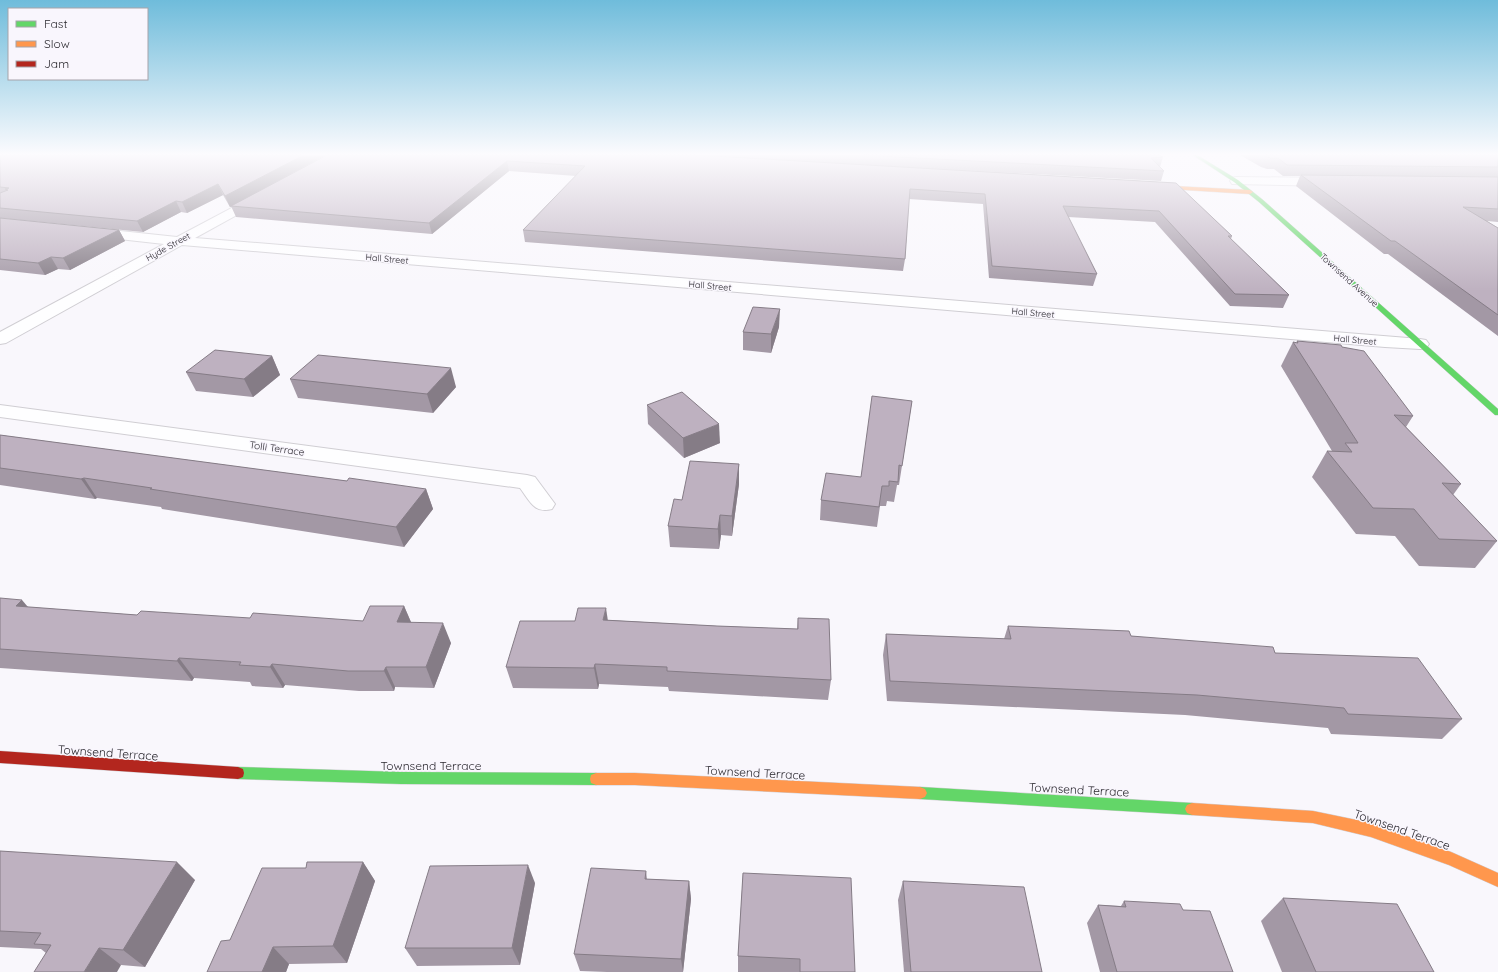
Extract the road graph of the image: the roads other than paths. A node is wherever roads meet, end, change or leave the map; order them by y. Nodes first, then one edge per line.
1 (253, 200) edge
2 (1259, 200) edge
3 (79, 231) edge
4 (179, 241) junction
5 (0, 339) edge
6 (1420, 344) junction
7 (0, 411) edge
8 (1498, 413) edge
9 (544, 504) dead end
10 (0, 757) edge
11 (1498, 880) edge

1 - 4 street, Hyde Street
2 - 6 street, Townsend Avenue
3 - 4 street, Hall Street
4 - 5 street, Hyde Street
4 - 6 street, Hall Street
6 - 8 street, Townsend Avenue
7 - 9 street, Tolli Terrace
10 - 11 street, Townsend Terrace

